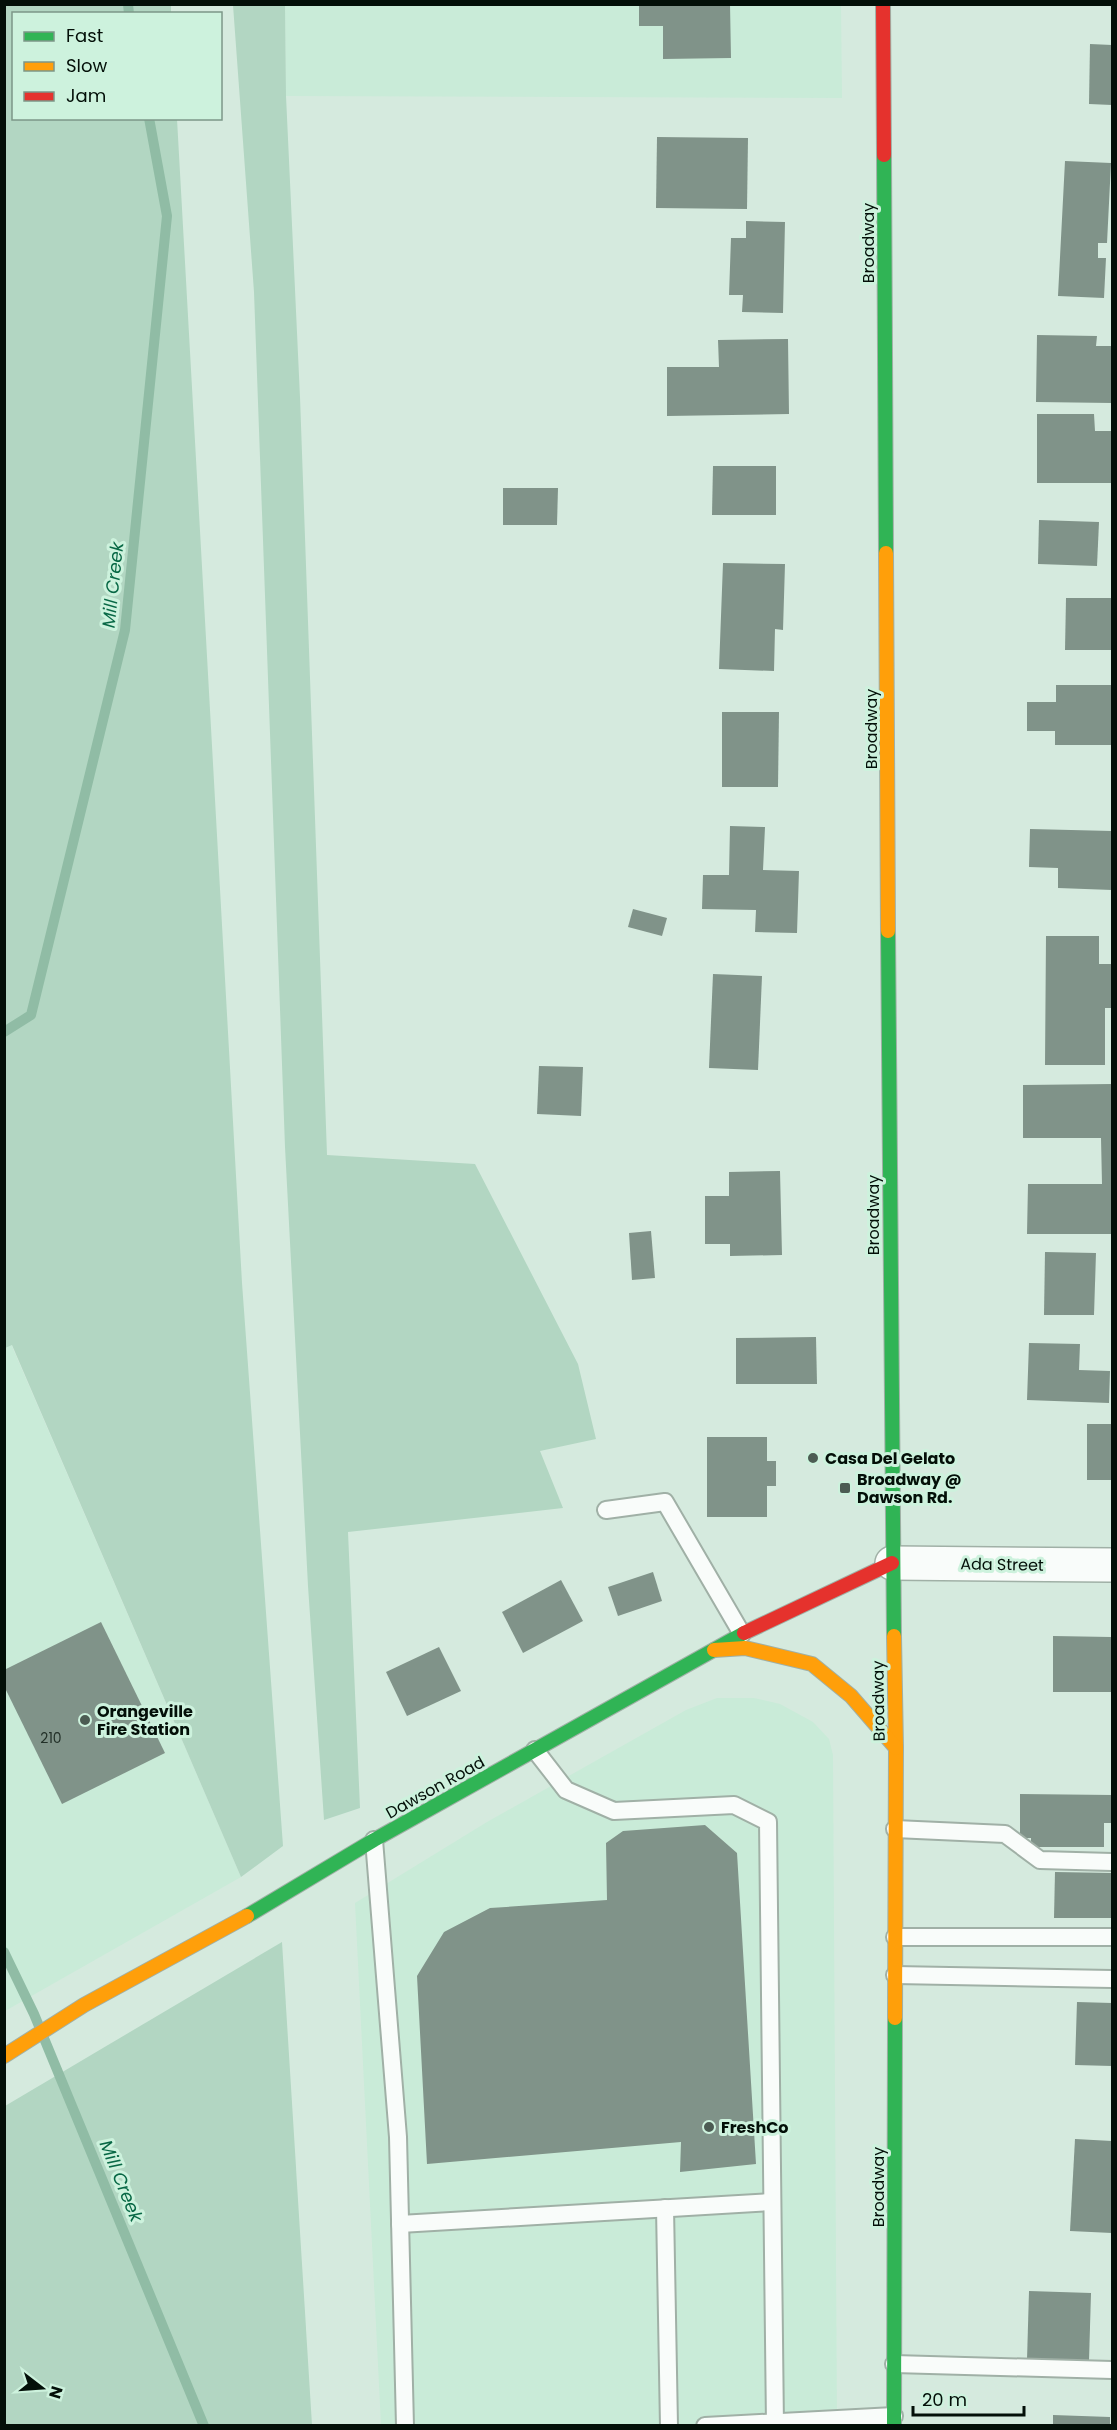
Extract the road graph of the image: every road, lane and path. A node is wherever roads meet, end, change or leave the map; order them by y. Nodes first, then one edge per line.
1 (883, 4) edge
2 (606, 1510) dead end
3 (892, 1563) junction
4 (1113, 1565) edge
5 (742, 1634) junction
6 (714, 1650) junction
7 (896, 1748) junction
8 (535, 1750) junction
9 (895, 1829) junction
10 (374, 1840) junction
11 (1113, 1863) edge
12 (895, 1937) junction
13 (1113, 1937) edge
14 (895, 1975) junction
15 (1113, 1979) edge
16 (6, 2055) edge
17 (772, 2202) junction
18 (665, 2208) junction
19 (400, 2224) junction
20 (894, 2364) junction
21 (1113, 2370) edge
22 (894, 2421) edge
23 (775, 2424) edge
24 (405, 2426) edge
25 (669, 2426) edge
26 (705, 2426) edge

1 - 3 main road, Broadway
2 - 5 lane
3 - 4 street, Ada Street
3 - 5 main road, Dawson Road
3 - 7 main road, Broadway
5 - 6 main road, Dawson Road
6 - 7 main road
6 - 8 main road, Dawson Road
7 - 9 main road, Broadway
8 - 10 main road, Dawson Road
8 - 17 lane
9 - 11 lane
9 - 12 main road, Broadway
10 - 16 main road, Dawson Road
10 - 19 lane
12 - 13 lane
12 - 14 main road, Broadway
14 - 15 lane
14 - 20 main road, Broadway
17 - 18 lane
17 - 23 lane
18 - 19 lane
18 - 25 lane
19 - 24 lane
20 - 21 lane
20 - 22 main road, Broadway
22 - 23 lane
23 - 26 lane

